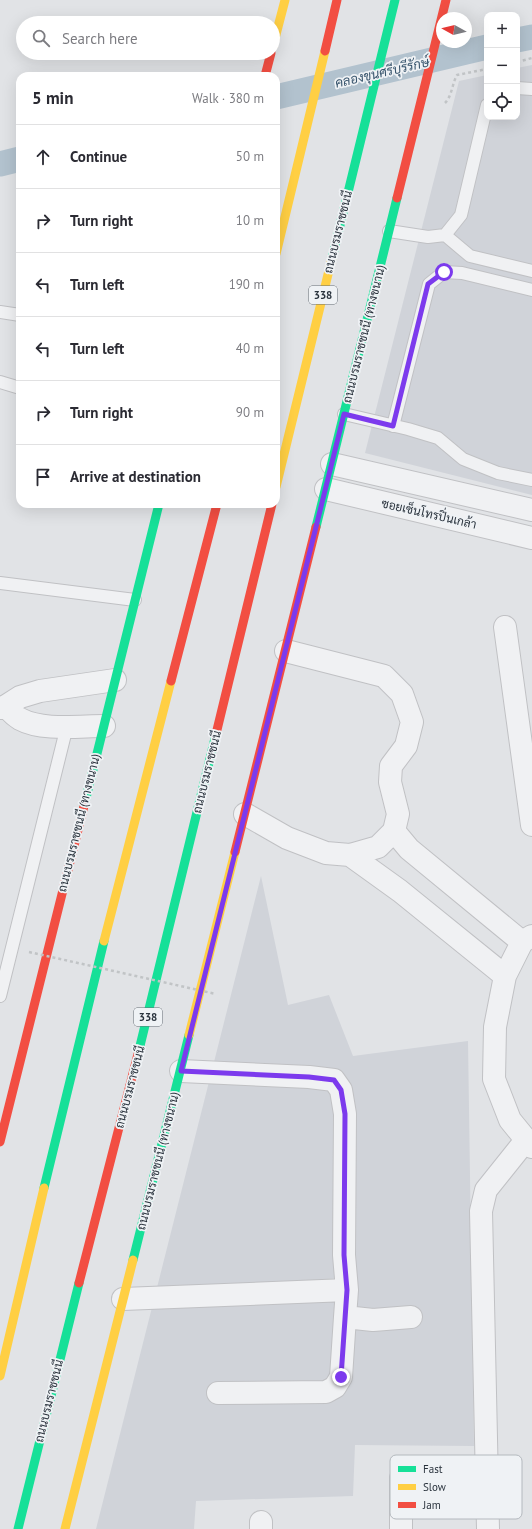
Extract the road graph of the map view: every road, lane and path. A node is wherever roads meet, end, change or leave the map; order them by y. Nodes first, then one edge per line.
1 (285, 0) edge
2 (338, 0) edge
3 (395, 0) edge
4 (446, 0) edge
5 (280, 19) edge
6 (532, 58) edge
7 (269, 60) edge
8 (520, 61) edge
9 (484, 69) edge
10 (267, 72) edge
11 (520, 88) edge
12 (532, 89) edge
13 (444, 104) dead end
14 (484, 118) edge
15 (389, 231) junction
16 (445, 235) junction
17 (280, 237) edge
18 (532, 271) edge
19 (532, 290) edge
20 (0, 312) edge
21 (16, 314) edge
22 (0, 382) edge
23 (16, 387) edge
24 (344, 414) junction
25 (393, 426) junction
26 (332, 464) junction
27 (280, 471) edge
28 (532, 480) edge
29 (326, 489) junction
30 (158, 508) edge
31 (216, 508) edge
32 (271, 508) edge
33 (532, 510) edge
34 (532, 538) edge
35 (0, 583) edge
36 (135, 600) junction
37 (505, 627) dead end
38 (286, 651) junction
39 (115, 680) junction
40 (3, 707) edge
41 (67, 726) junction
42 (104, 726) junction
43 (245, 814) junction
44 (532, 825) edge
45 (394, 832) junction
46 (350, 855) junction
47 (527, 939) edge
48 (29, 952) dead end
49 (505, 976) junction
50 (216, 994) dead end
51 (0, 996) edge
52 (181, 1071) junction
53 (0, 1142) edge
54 (529, 1144) edge
55 (347, 1290) junction
56 (123, 1299) junction
57 (345, 1317) junction
58 (411, 1317) dead end
59 (0, 1376) edge
60 (218, 1393) dead end
61 (487, 1455) edge
62 (488, 1519) edge
63 (18, 1529) edge
64 (65, 1529) edge
65 (488, 1529) edge

1 - 5 main road
2 - 17 main road
3 - 27 main road, ถนนบรมราชชนนี / 338
4 - 15 main road, ถนนบรมราชชนนี (ทางขนาน)
6 - 8 path
7 - 10 main road
9 - 13 path
11 - 12 lane
14 - 16 lane
15 - 16 lane
15 - 24 main road, ถนนบรมราชชนนี (ทางขนาน)
16 - 18 lane
19 - 25 lane
20 - 21 lane
22 - 23 lane
24 - 25 lane
24 - 26 main road, ถนนบรมราชชนนี (ทางขนาน)
25 - 28 lane
26 - 29 main road, ถนนบรมราชชนนี (ทางขนาน)
26 - 33 street
29 - 34 street, ซอยเซ็นโทรปิ่นเกล้า
29 - 38 main road, ถนนบรมราชชนนี (ทางขนาน)
30 - 36 main road, ถนนบรมราชชนนี (ทางขนาน)
31 - 59 main road
32 - 63 main road, ถนนบรมราชชนนี / 338
35 - 36 lane
36 - 39 main road, ถนนบรมราชชนนี (ทางขนาน)
37 - 44 street
38 - 43 main road, ถนนบรมราชชนนี (ทางขนาน)
38 - 45 street
39 - 40 street
39 - 42 main road, ถนนบรมราชชนนี (ทางขนาน)
40 - 41 street
41 - 42 street
41 - 51 lane
42 - 53 main road, ถนนบรมราชชนนี (ทางขนาน)
43 - 46 street
43 - 52 main road, ถนนบรมราชชนนี (ทางขนาน)
45 - 46 street
45 - 47 street
46 - 49 street
47 - 49 street
48 - 50 path, bridge
49 - 54 street
52 - 55 street
52 - 56 main road, ถนนบรมราชชนนี (ทางขนาน)
54 - 61 street
55 - 56 street
55 - 57 street
56 - 64 main road, ถนนบรมราชชนนี (ทางขนาน)
57 - 58 street
57 - 60 street
62 - 65 street

